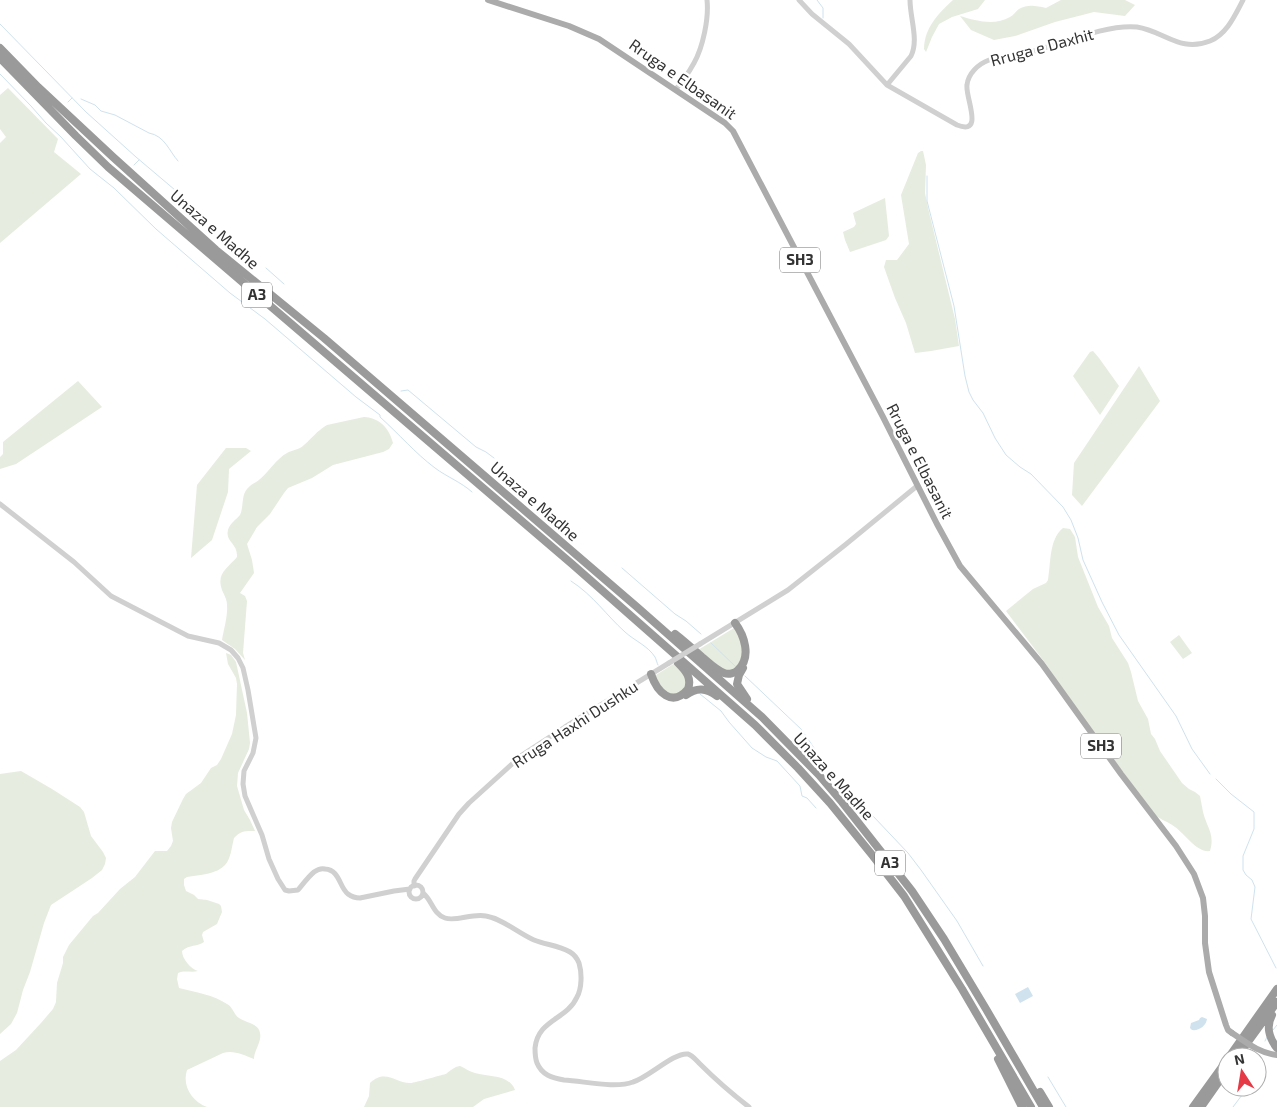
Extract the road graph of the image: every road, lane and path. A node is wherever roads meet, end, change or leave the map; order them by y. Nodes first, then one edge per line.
1 (488, 0) edge
2 (706, 0) edge
3 (799, 0) edge
4 (910, 0) edge
5 (1243, 0) edge
6 (0, 41) edge
7 (0, 48) edge
8 (4, 57) edge
9 (887, 85) junction
10 (676, 90) junction
11 (917, 486) junction
12 (0, 504) edge
13 (637, 607) junction
14 (629, 614) junction
15 (737, 622) junction
16 (648, 676) junction
17 (762, 717) junction
18 (755, 726) junction
19 (412, 888) junction
20 (423, 893) junction
21 (1277, 989) edge
22 (1277, 1002) edge
23 (1277, 1007) edge
24 (996, 1026) junction
25 (986, 1032) junction
26 (1275, 1045) edge
27 (1236, 1047) edge
28 (1245, 1047) edge
29 (1277, 1055) edge
30 (1217, 1073) edge
31 (1217, 1084) edge
32 (749, 1107) edge
33 (1022, 1107) edge
34 (1031, 1107) edge
35 (1042, 1107) edge
36 (1049, 1107) edge
37 (1193, 1107) edge
38 (1201, 1107) edge

1 - 10 main road, Rruga e Elbasanit / SH3
2 - 10 street
3 - 9 street, Rruga e Daxhit
4 - 9 street
5 - 9 street, Rruga e Daxhit
6 - 8 highway
7 - 8 highway, Unaza e Madhe / A3
8 - 13 highway, Unaza e Madhe / A3
8 - 14 highway, Unaza e Madhe / A3
10 - 11 main road, Rruga e Elbasanit / SH3
11 - 15 street
11 - 29 main road, Rruga e Elbasanit / SH3, bridge
12 - 19 street
13 - 15 highway
13 - 17 highway, Unaza e Madhe / A3
14 - 16 highway
14 - 18 highway, Unaza e Madhe / A3
15 - 16 street, Rruga Haxhi Dushku, bridge
15 - 17 highway
16 - 18 highway
16 - 19 street, Rruga Haxhi Dushku
17 - 24 highway, Unaza e Madhe / A3
18 - 25 highway, Unaza e Madhe / A3
19 - 20 street
19 - 20 street
20 - 32 street
21 - 27 highway
22 - 28 highway
23 - 26 highway
24 - 35 highway, A3
24 - 36 highway
25 - 33 highway
25 - 34 highway, A3
30 - 37 highway
31 - 38 highway

